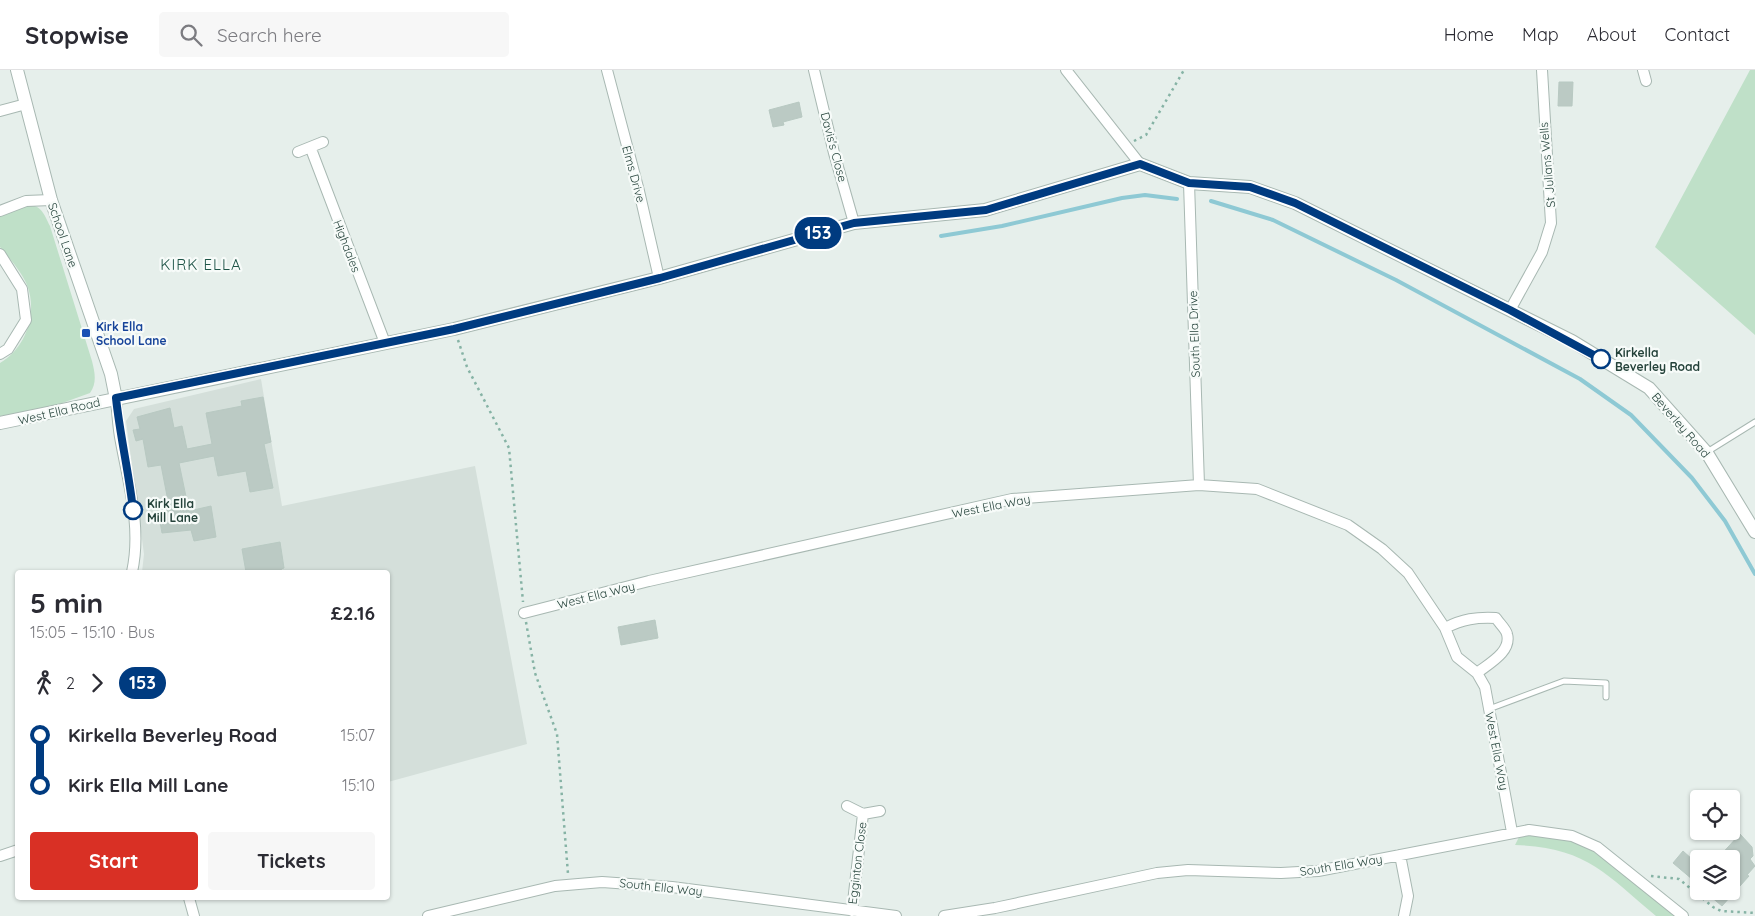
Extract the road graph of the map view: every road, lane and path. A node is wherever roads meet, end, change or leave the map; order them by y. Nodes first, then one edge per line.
1 (17, 70) edge
2 (607, 70) edge
3 (814, 70) edge
4 (1066, 70) edge
5 (1184, 70) edge
6 (1542, 70) edge
7 (26, 104) junction
8 (0, 111) edge
9 (323, 142) dead end
10 (1125, 146) junction
11 (311, 148) junction
12 (298, 152) dead end
13 (1140, 164) junction
14 (1189, 183) junction
15 (51, 200) junction
16 (0, 211) edge
17 (854, 223) junction
18 (0, 254) edge
19 (660, 278) junction
20 (1510, 310) junction
21 (385, 343) junction
22 (0, 354) edge
23 (116, 398) junction
24 (1755, 422) edge
25 (0, 423) edge
26 (1707, 453) junction
27 (1199, 485) junction
28 (1755, 532) edge
29 (132, 570) edge
30 (524, 613) dead end
31 (1445, 628) junction
32 (1477, 673) junction
33 (1606, 697) dead end
34 (1489, 709) junction
35 (847, 806) dead end
36 (880, 810) dead end
37 (863, 814) junction
38 (1512, 832) junction
39 (15, 851) edge
40 (1400, 855) junction
41 (0, 856) edge
42 (1630, 873) junction
43 (190, 900) edge
44 (852, 912) junction
45 (988, 913) edge
46 (1755, 913) edge
47 (194, 916) edge
48 (428, 916) edge
49 (896, 916) edge
50 (944, 916) edge
51 (1404, 916) edge
52 (1683, 916) edge

1 - 7 street, School Lane
2 - 19 street, Elms Drive
3 - 17 street, Davis's Close
4 - 10 street, Beverley Road
5 - 10 path
6 - 20 street, St Julians Wells
7 - 8 street
7 - 15 street, School Lane
9 - 11 street
10 - 13 street, Beverley Road
11 - 12 street
11 - 21 street, Highdales
13 - 14 street, Beverley Road
13 - 17 street, West Ella Road
14 - 20 street, Beverley Road
14 - 27 street, South Ella Drive
15 - 16 street
15 - 23 street, School Lane
17 - 19 street, West Ella Road
18 - 22 street
19 - 21 street, West Ella Road
20 - 26 street, Beverley Road
21 - 23 street, West Ella Road
23 - 25 street, West Ella Road
23 - 29 street
24 - 26 lane
26 - 28 street, Beverley Road
27 - 30 street, West Ella Way
27 - 31 street, West Ella Way
31 - 32 street, West Ella Way
31 - 32 street
32 - 34 street, West Ella Way
33 - 34 lane
34 - 38 street, West Ella Way
35 - 37 street, Egginton Close
36 - 37 street, Egginton Close
37 - 44 street, Egginton Close
38 - 40 street, South Ella Way
38 - 42 street, South Ella Way
39 - 41 street
40 - 45 street, South Ella Way
40 - 51 street
42 - 46 path
42 - 52 street, South Ella Way
43 - 47 street
44 - 48 street, South Ella Way
44 - 49 street, South Ella Way
45 - 50 street, South Ella Way

